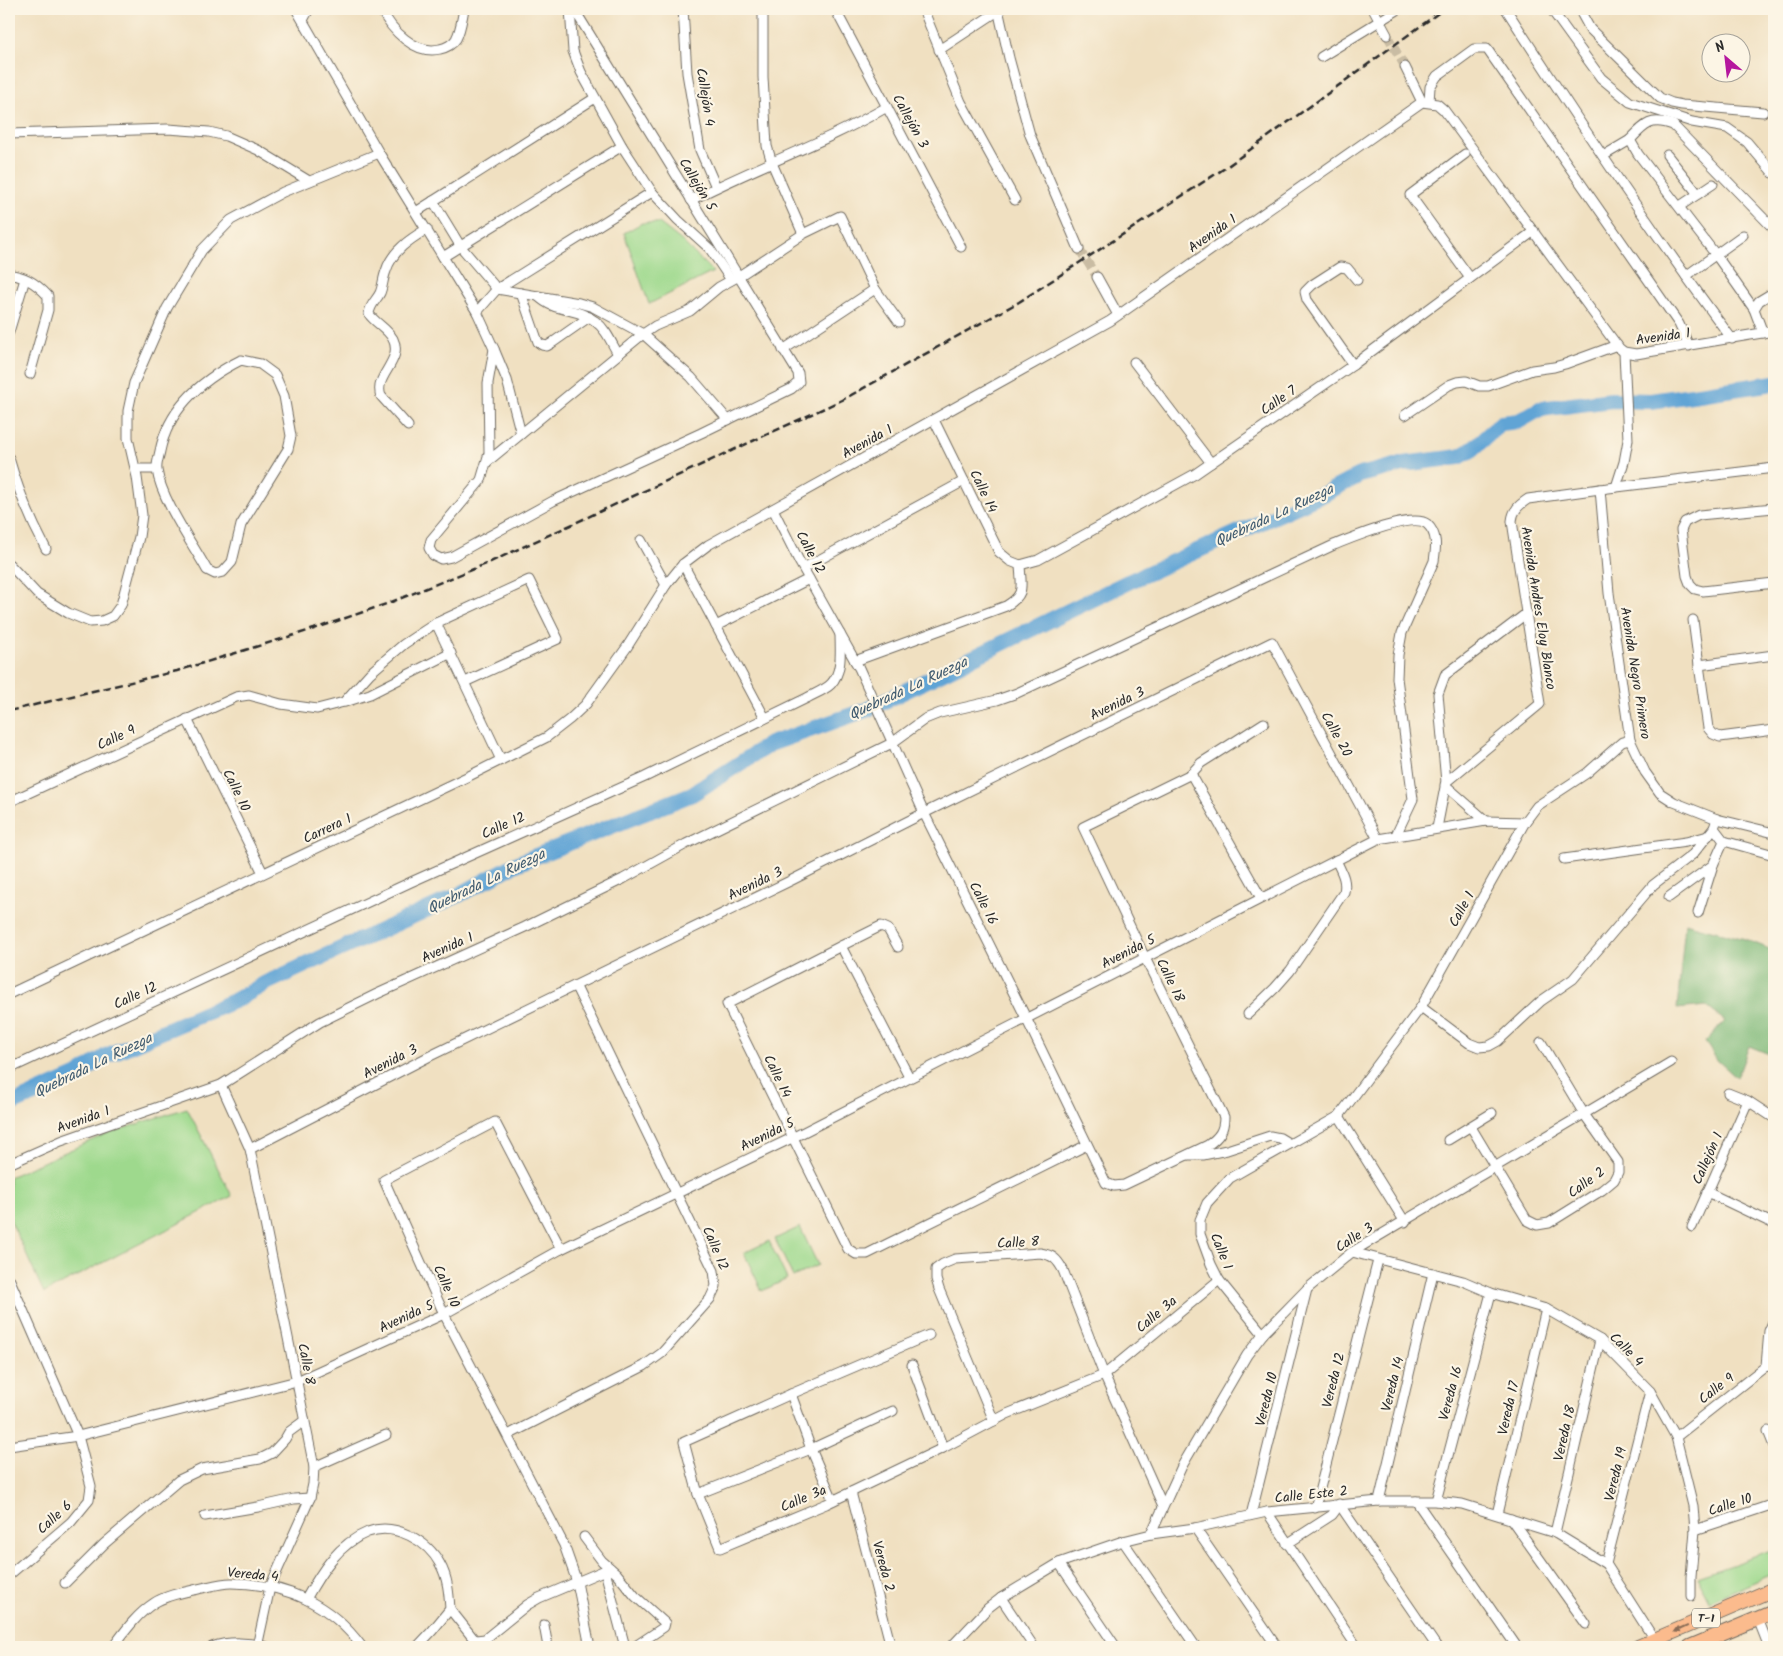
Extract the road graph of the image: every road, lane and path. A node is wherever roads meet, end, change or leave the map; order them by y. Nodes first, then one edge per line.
1 (296, 9) edge
2 (309, 9) edge
3 (381, 9) edge
4 (464, 9) edge
5 (572, 9) edge
6 (684, 9) edge
7 (762, 9) edge
8 (835, 9) edge
9 (924, 9) edge
10 (1373, 9) edge
11 (1399, 9) edge
12 (1506, 9) edge
13 (1551, 9) edge
14 (1579, 9) edge
15 (998, 10) edge
16 (303, 20) junction
17 (1379, 23) junction
18 (1387, 35) tunnel mouth
19 (939, 50) junction
20 (1321, 57) dead end
21 (1405, 67) tunnel mouth
22 (595, 98) junction
23 (1426, 102) junction
24 (1682, 105) junction
25 (887, 107) junction
26 (1763, 112) dead end
27 (1675, 122) junction
28 (9, 134) edge
29 (1630, 140) junction
30 (622, 146) junction
31 (378, 153) junction
32 (1465, 154) dead end
33 (1667, 155) dead end
34 (1603, 156) junction
35 (772, 163) junction
36 (1774, 174) edge
37 (309, 181) junction
38 (1713, 184) dead end
39 (716, 187) junction
40 (652, 192) junction
41 (1698, 194) junction
42 (691, 200) junction
43 (1015, 200) dead end
44 (433, 202) junction
45 (1680, 206) junction
46 (416, 212) junction
47 (426, 229) junction
48 (1774, 229) edge
49 (1534, 231) junction
50 (803, 234) junction
51 (1743, 235) dead end
52 (461, 247) junction
53 (961, 247) dead end
54 (1079, 248) tunnel mouth
55 (1716, 254) junction
56 (443, 256) junction
57 (9, 275) edge
58 (1686, 276) junction
59 (1097, 277) tunnel mouth
60 (735, 278) junction
61 (1470, 278) junction
62 (25, 279) junction
63 (1357, 280) dead end
64 (497, 289) junction
65 (875, 289) junction
66 (1774, 292) edge
67 (521, 293) junction
68 (562, 304) junction
69 (1754, 309) junction
70 (477, 312) junction
71 (606, 314) junction
72 (1118, 316) junction
73 (592, 319) junction
74 (898, 322) dead end
75 (1774, 331) edge
76 (9, 332) edge
77 (1763, 333) junction
78 (643, 334) junction
79 (1732, 339) junction
80 (1617, 345) junction
81 (1689, 346) junction
82 (494, 349) junction
83 (783, 350) junction
84 (1624, 352) junction
85 (618, 354) junction
86 (1134, 362) dead end
87 (1353, 364) junction
88 (30, 374) dead end
89 (1405, 415) dead end
90 (728, 420) junction
91 (934, 420) junction
92 (408, 426) dead end
93 (521, 434) junction
94 (9, 458) edge
95 (487, 462) junction
96 (1210, 463) junction
97 (1774, 468) edge
98 (136, 469) junction
99 (156, 469) junction
100 (964, 481) junction
101 (1616, 487) junction
102 (1600, 489) junction
103 (1774, 508) edge
104 (773, 509) junction
105 (641, 540) dead end
106 (46, 549) dead end
107 (9, 564) edge
108 (682, 564) junction
109 (1020, 565) junction
110 (804, 568) junction
111 (809, 580) junction
112 (1774, 583) edge
113 (666, 585) junction
114 (1527, 612) junction
115 (1693, 620) dead end
116 (436, 623) junction
117 (716, 626) junction
118 (840, 634) junction
119 (1272, 642) joint
120 (627, 647) joint
121 (451, 653) junction
122 (1774, 655) edge
123 (857, 665) junction
124 (1699, 665) junction
125 (464, 682) junction
126 (344, 702) junction
127 (766, 718) junction
128 (187, 719) junction
129 (1264, 723) dead end
130 (1774, 730) edge
131 (1630, 740) junction
132 (892, 743) junction
133 (501, 760) junction
134 (1191, 774) junction
135 (1445, 784) junction
136 (9, 802) edge
137 (924, 813) junction
138 (1486, 821) junction
139 (1525, 822) junction
140 (1715, 824) junction
141 (1437, 828) junction
142 (1774, 832) edge
143 (1396, 835) junction
144 (1708, 836) junction
145 (1378, 839) junction
146 (1724, 842) junction
147 (1774, 855) edge
148 (1564, 859) dead end
149 (1336, 860) junction
150 (1714, 865) junction
151 (263, 874) junction
152 (1669, 897) dead end
153 (1261, 898) junction
154 (1698, 914) dead end
155 (841, 946) junction
156 (898, 947) dead end
157 (1145, 958) junction
158 (576, 987) junction
159 (9, 994) edge
160 (1421, 1007) junction
161 (1248, 1014) dead end
162 (1026, 1018) junction
163 (1541, 1042) dead end
164 (1671, 1062) dead end
165 (9, 1069) edge
166 (909, 1077) junction
167 (221, 1085) junction
168 (1728, 1093) dead end
169 (1748, 1101) junction
170 (1492, 1113) dead end
171 (1584, 1114) junction
172 (1339, 1116) junction
173 (1774, 1118) edge
174 (1471, 1127) junction
175 (792, 1138) junction
176 (1448, 1140) dead end
177 (1290, 1144) junction
178 (1087, 1145) junction
179 (250, 1149) junction
180 (1186, 1155) junction
181 (9, 1164) edge
182 (1495, 1167) junction
183 (1707, 1192) junction
184 (675, 1193) junction
185 (1405, 1222) junction
186 (1774, 1224) edge
187 (1692, 1227) dead end
188 (561, 1249) junction
189 (1352, 1252) junction
190 (1378, 1260) junction
191 (1433, 1273) junction
192 (9, 1278) edge
193 (1219, 1280) junction
194 (1306, 1289) junction
195 (1490, 1293) junction
196 (1546, 1309) junction
197 (444, 1314) junction
198 (1774, 1320) edge
199 (1263, 1334) junction
200 (929, 1335) dead end
201 (1600, 1340) junction
202 (912, 1365) dead end
203 (1770, 1366) edge
204 (1104, 1375) junction
205 (296, 1382) junction
206 (1650, 1391) junction
207 (791, 1394) junction
208 (893, 1411) dead end
209 (304, 1421) junction
210 (994, 1421) junction
211 (1768, 1431) dead end
212 (386, 1435) dead end
213 (78, 1436) junction
214 (508, 1436) junction
215 (1676, 1437) junction
216 (9, 1446) edge
217 (1774, 1446) edge
218 (943, 1448) junction
219 (812, 1449) junction
220 (314, 1467) junction
221 (851, 1492) junction
222 (698, 1494) junction
223 (310, 1498) junction
224 (833, 1500) junction
225 (1436, 1500) junction
226 (1379, 1501) junction
227 (1416, 1501) junction
228 (1774, 1504) edge
229 (1336, 1505) junction
230 (1163, 1506) junction
231 (1315, 1508) junction
232 (1267, 1512) junction
233 (1497, 1514) junction
234 (1251, 1515) junction
235 (205, 1516) dead end
236 (1511, 1519) junction
237 (1195, 1528) junction
238 (1695, 1530) junction
239 (1555, 1533) junction
240 (1151, 1534) junction
241 (584, 1536) dead end
242 (1123, 1541) junction
243 (1287, 1544) junction
244 (1059, 1563) junction
245 (1606, 1564) junction
246 (608, 1570) junction
247 (9, 1575) edge
248 (577, 1582) junction
249 (65, 1583) dead end
250 (270, 1587) junction
251 (1774, 1589) edge
252 (1691, 1596) dead end
253 (306, 1598) junction
254 (1001, 1598) junction
255 (450, 1609) junction
256 (1774, 1612) edge
257 (1758, 1619) junction
258 (1586, 1624) dead end
259 (544, 1625) dead end
260 (1657, 1644) edge
261 (257, 1646) edge
262 (113, 1647) edge
263 (212, 1647) edge
264 (268, 1647) edge
265 (362, 1647) edge
266 (417, 1647) edge
267 (548, 1647) edge
268 (590, 1647) edge
269 (625, 1647) edge
270 (634, 1647) edge
271 (891, 1647) edge
272 (951, 1647) edge
273 (1034, 1647) edge
274 (1116, 1647) edge
275 (1196, 1647) edge
276 (1276, 1647) edge
277 (1358, 1647) edge
278 (1437, 1647) edge
279 (1517, 1647) edge
280 (1638, 1647) edge
281 (1690, 1647) edge
282 (1769, 1647) edge

1 - 16 street
2 - 16 street
3 - 4 street
5 - 22 street
5 - 42 street, Callejón 5
6 - 39 street, Callejón 4
7 - 35 street
8 - 25 street, Callejón 3
9 - 19 street
10 - 17 street
11 - 17 street
12 - 34 street
13 - 27 street
14 - 24 street
15 - 19 street
15 - 54 street
16 - 31 street
17 - 18 street
17 - 20 street
19 - 43 street
21 - 23 street
22 - 30 street
22 - 44 street
23 - 49 street, Avenida 1
23 - 72 street, Avenida 1
23 - 81 street
24 - 26 street
24 - 27 street
25 - 35 street
25 - 53 street, Callejón 3
27 - 29 street
27 - 36 street
27 - 48 street
28 - 37 street
29 - 34 street
29 - 45 street
30 - 40 street
30 - 52 street
31 - 37 street
31 - 46 street
32 - 61 street
33 - 41 street
34 - 58 street
35 - 39 street
35 - 50 street
37 - 98 street
38 - 41 street
39 - 42 street
40 - 60 street
40 - 64 street
41 - 45 street
42 - 60 street, Callejón 5
44 - 46 street
44 - 52 street
45 - 55 street
46 - 47 street
47 - 56 street
47 - 92 street
49 - 61 street, Calle 7
49 - 80 street, Avenida 1
50 - 60 street
50 - 65 street
51 - 55 street
52 - 56 street
52 - 64 street
55 - 58 street
55 - 69 street
56 - 70 street
57 - 62 street
58 - 79 street
59 - 72 street
60 - 78 street
60 - 83 street, Callejón 5
61 - 87 street, Calle 7
62 - 76 street
62 - 88 street
63 - 87 street
64 - 67 street
64 - 70 street
65 - 74 street
65 - 83 street
66 - 69 street
67 - 68 street
67 - 73 street
68 - 71 street
68 - 73 street
69 - 77 street
70 - 82 street
71 - 73 street
71 - 78 street
72 - 91 street, Avenida 1
73 - 85 street
75 - 77 street, Avenida 1
77 - 79 street, Avenida 1
78 - 85 street
78 - 90 street
79 - 81 street, Avenida 1
80 - 84 street, Avenida 1
80 - 89 street
81 - 84 street, Avenida 1
82 - 93 street
82 - 95 street
83 - 90 street, Callejón 5
84 - 101 street
85 - 93 street
86 - 96 street
87 - 96 street, Calle 7
90 - 95 street
91 - 100 street, Calle 14
91 - 104 street, Avenida 1
93 - 95 street
94 - 106 street
96 - 109 street, Calle 7
97 - 101 street, Avenida Andres Eloy Blanco
98 - 99 street
98 - 107 street
99 - 99 street
100 - 109 street, Calle 14
100 - 110 street
101 - 102 street, Avenida Andres Eloy Blanco
102 - 114 street, Avenida Andres Eloy Blanco
102 - 131 street, Avenida Negro Primero
103 - 112 street
104 - 108 street, Avenida 1
104 - 110 street, Calle 12
105 - 113 street
108 - 113 street, Avenida 1
108 - 117 street
109 - 123 street
110 - 111 street, Calle 12
111 - 117 street
111 - 118 street, Calle 12
113 - 120 street, Avenida 1
114 - 135 street
114 - 135 street, Avenida Andres Eloy Blanco
115 - 124 street
116 - 121 street
116 - 125 street
116 - 126 street
117 - 127 street
118 - 123 street, Calle 16
118 - 127 street, Calle 12
119 - 137 street, Avenida 3
119 - 145 street, Calle 20
120 - 133 street, Carrera 1
121 - 125 street
121 - 126 street
122 - 124 street
123 - 132 street, Calle 16
124 - 130 street
125 - 133 street
126 - 128 street, Calle 9
127 - 165 street, Calle 12
128 - 136 street, Calle 9
128 - 151 street, Calle 10
129 - 134 street
131 - 139 street, Calle 1
131 - 140 street, Avenida Negro Primero
132 - 137 street, Calle 16
132 - 143 street, Avenida 1
132 - 167 street, Avenida 1
133 - 151 street, Carrera 1
134 - 153 street
134 - 157 street, Calle 18
135 - 138 street
135 - 141 street
137 - 158 street, Avenida 3
137 - 162 street, Calle 16
138 - 139 street, Avenida 5
138 - 141 street, Avenida 5
139 - 160 street, Calle 1
140 - 142 street, Avenida Negro Primero
140 - 144 street
140 - 146 street
141 - 143 street, Avenida 5
143 - 145 street, Avenida 5
144 - 148 street
144 - 160 street
145 - 149 street, Avenida 5
146 - 147 street
146 - 150 street
149 - 153 street, Avenida 5
149 - 161 street
150 - 152 street
150 - 154 street
151 - 159 street, Carrera 1
153 - 157 street, Avenida 5
155 - 156 street
155 - 166 street
155 - 175 street, Calle 14
157 - 162 street, Avenida 5
157 - 180 street, Calle 18
158 - 179 street, Avenida 3
158 - 184 street, Calle 12
160 - 172 street, Calle 1
162 - 166 street, Avenida 5
162 - 178 street, Calle 16
163 - 171 street, Calle 2
164 - 171 street, Calle 3
166 - 175 street, Avenida 5
167 - 179 street, Calle 8
167 - 181 street, Avenida 1
168 - 169 street
169 - 173 street
169 - 183 street, Callejón 1
170 - 174 street
171 - 182 street, Calle 3
171 - 182 street, Calle 2
172 - 177 street, Calle 1
172 - 185 street
174 - 176 street
174 - 182 street, Calle 2
175 - 178 street, Calle 14
175 - 184 street, Avenida 5
177 - 180 street
177 - 193 street, Calle 1
178 - 180 street, Calle 16
179 - 205 street, Calle 8
182 - 185 street, Calle 3
183 - 186 street
183 - 187 street, Callejón 1
184 - 188 street, Avenida 5
184 - 214 street, Calle 12
185 - 189 street, Calle 3
188 - 197 street, Avenida 5
188 - 197 street, Calle 10
189 - 190 street, Calle 4
189 - 194 street, Calle 3
190 - 191 street, Calle 4
190 - 231 street, Vereda 12
191 - 195 street, Calle 4
191 - 226 street, Vereda 14
192 - 213 street, Calle 6
193 - 199 street, Calle 1
193 - 204 street, Calle 3a
194 - 199 street, Calle 3
194 - 234 street, Vereda 10
195 - 196 street, Calle 4
195 - 225 street, Vereda 16
196 - 201 street, Calle 4
196 - 233 street, Vereda 17
197 - 205 street, Avenida 5
197 - 214 street, Calle 10
198 - 203 street
199 - 230 street, Calle 3
200 - 207 street, Calle 3a
201 - 206 street, Calle 4
201 - 239 street, Vereda 18
202 - 218 street
203 - 215 street, Calle 9
204 - 210 street, Calle 3a
204 - 210 street, Calle 8
204 - 230 street, Calle 8
205 - 209 street, Calle 8
205 - 213 street, Avenida 5
206 - 215 street, Calle 4
206 - 245 street, Vereda 19
207 - 219 street
207 - 222 street, Calle 3a
208 - 219 street
209 - 220 street, Calle 8
209 - 249 street
210 - 218 street, Calle 3a
211 - 217 street
212 - 220 street
213 - 216 street, Avenida 5
213 - 247 street, Calle 6
214 - 248 street, Calle 10
215 - 238 street, Calle 4
218 - 221 street, Calle 3a
219 - 222 street
219 - 224 street
220 - 223 street, Calle 8
221 - 224 street, Calle 3a
221 - 271 street, Vereda 2
222 - 224 street, Calle 3a
223 - 235 street
223 - 250 street, Calle 8
225 - 227 street, Calle Este 2
225 - 233 street, Calle Este 2
226 - 227 street, Calle Este 2
226 - 229 street, Calle Este 2
227 - 279 street
228 - 238 street, Calle 10
229 - 231 street, Calle Este 2
229 - 243 street
229 - 278 street
230 - 240 street, Calle 3
231 - 232 street, Calle Este 2
232 - 234 street, Calle Este 2
232 - 243 street
233 - 236 street, Calle Este 2
234 - 237 street, Calle Este 2
236 - 239 street, Calle Este 2
236 - 258 street
237 - 240 street, Calle Este 2
237 - 276 street
238 - 252 street, Calle 4
239 - 245 street, Calle Este 2
240 - 242 street, Calle Este 2
241 - 246 street
242 - 244 street, Calle Este 2
242 - 275 street
243 - 277 street
244 - 254 street, Calle Este 2
244 - 274 street
245 - 260 street, Calle Este 2
246 - 248 street
246 - 269 street
246 - 270 street
248 - 255 street
248 - 268 street, Calle 10
250 - 253 street, Vereda 4
250 - 261 street, Calle 8
250 - 262 street, Vereda 4
251 -> 260 main road, T-1
253 - 255 street
253 - 265 street, Vereda 4
254 - 272 street, Calle Este 2
254 - 273 street
255 - 266 street
256 - 257 main road, T-1
257 - 281 main road, T-1
257 - 282 street
259 - 267 street
260 - 280 main road, T-1
261 - 263 street
261 - 264 street

